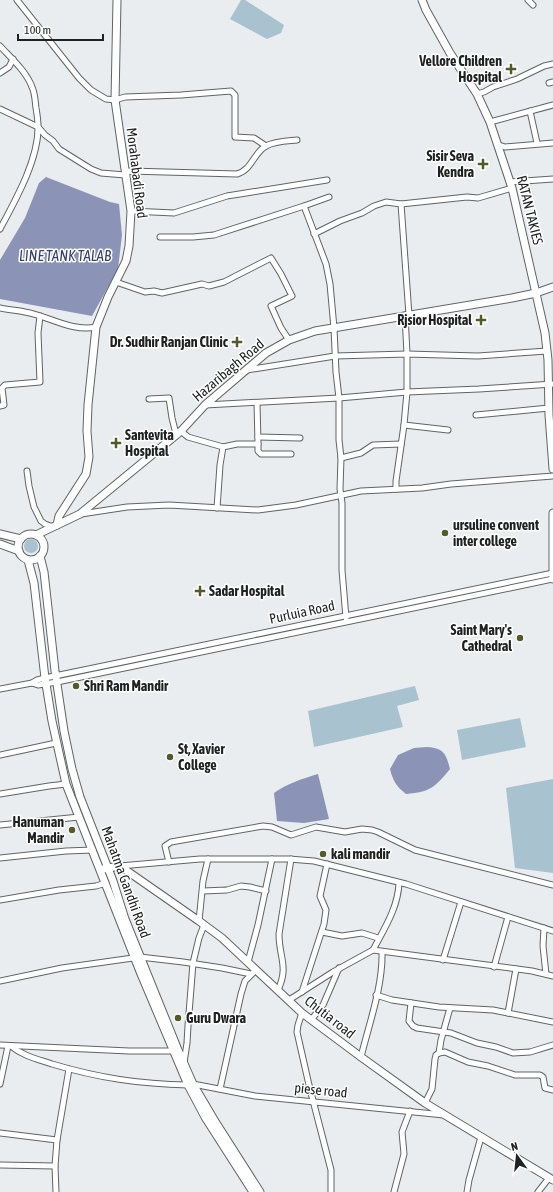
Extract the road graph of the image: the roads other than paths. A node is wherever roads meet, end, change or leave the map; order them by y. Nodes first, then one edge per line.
1 (17, 0) edge
2 (116, 0) edge
3 (422, 0) edge
4 (528, 0) edge
5 (532, 5) dead end
6 (0, 46) edge
7 (13, 60) junction
8 (553, 64) edge
9 (0, 73) edge
10 (477, 94) junction
11 (115, 100) junction
12 (553, 105) edge
13 (0, 109) edge
14 (530, 111) junction
15 (490, 122) junction
16 (38, 126) junction
17 (298, 140) dead end
18 (537, 143) junction
19 (553, 143) edge
20 (499, 145) junction
21 (266, 146) junction
22 (125, 175) junction
23 (553, 179) edge
24 (327, 180) dead end
25 (511, 185) junction
26 (329, 197) dead end
27 (401, 204) junction
28 (304, 206) junction
29 (131, 211) junction
30 (1, 226) edge
31 (314, 234) junction
32 (160, 237) dead end
33 (116, 282) junction
34 (553, 287) edge
35 (536, 293) junction
36 (0, 308) edge
37 (407, 315) junction
38 (40, 316) junction
39 (96, 327) junction
40 (334, 328) junction
41 (289, 340) junction
42 (547, 351) junction
43 (407, 354) junction
44 (335, 356) junction
45 (245, 370) junction
46 (551, 384) edge
47 (407, 392) junction
48 (339, 398) junction
49 (149, 399) dead end
50 (257, 403) junction
51 (206, 405) junction
52 (0, 406) edge
53 (550, 412) edge
54 (476, 415) dead end
55 (404, 425) junction
56 (448, 430) dead end
57 (178, 433) junction
58 (258, 437) junction
59 (300, 438) dead end
60 (258, 444) junction
61 (401, 444) junction
62 (223, 447) junction
63 (291, 454) dead end
64 (341, 458) junction
65 (553, 469) edge
66 (27, 471) dead end
67 (553, 476) edge
68 (396, 489) junction
69 (340, 494) junction
70 (217, 508) junction
71 (553, 513) edge
72 (80, 514) junction
73 (53, 527) junction
74 (0, 534) edge
75 (36, 535) junction
76 (21, 539) junction
77 (0, 544) edge
78 (44, 544) junction
79 (19, 551) junction
80 (40, 556) junction
81 (28, 560) junction
82 (553, 576) edge
83 (346, 615) junction
84 (346, 621) junction
85 (56, 679) junction
86 (46, 681) junction
87 (0, 689) edge
88 (56, 743) junction
89 (0, 754) edge
90 (66, 784) junction
91 (0, 794) edge
92 (79, 817) junction
93 (0, 826) edge
94 (93, 850) junction
95 (0, 858) edge
96 (208, 859) junction
97 (272, 859) junction
98 (291, 859) junction
99 (169, 862) junction
100 (327, 864) junction
101 (120, 866) junction
102 (104, 868) junction
103 (106, 883) junction
104 (399, 883) junction
105 (553, 886) edge
106 (202, 891) junction
107 (266, 891) junction
108 (0, 900) edge
109 (461, 902) junction
110 (508, 917) junction
111 (202, 923) junction
112 (544, 928) junction
113 (553, 931) edge
114 (322, 932) junction
115 (378, 938) junction
116 (373, 950) junction
117 (382, 952) junction
118 (138, 958) junction
119 (443, 960) junction
120 (248, 962) junction
121 (193, 963) junction
122 (494, 966) junction
123 (339, 968) junction
124 (516, 969) junction
125 (254, 972) junction
126 (546, 974) junction
127 (553, 976) edge
128 (0, 982) edge
129 (278, 990) junction
130 (302, 992) junction
131 (376, 995) junction
132 (289, 1000) junction
133 (411, 1002) junction
134 (450, 1008) junction
135 (302, 1013) junction
136 (508, 1013) junction
137 (311, 1020) junction
138 (553, 1022) edge
139 (443, 1032) junction
140 (553, 1045) edge
141 (0, 1046) edge
142 (9, 1046) junction
143 (176, 1051) junction
144 (440, 1053) junction
145 (361, 1058) junction
146 (184, 1063) junction
147 (69, 1069) junction
148 (0, 1084) edge
149 (190, 1084) junction
150 (220, 1089) junction
151 (553, 1090) edge
152 (313, 1101) junction
153 (425, 1103) junction
154 (410, 1112) junction
155 (447, 1116) junction
156 (0, 1133) edge
157 (481, 1136) junction
158 (57, 1140) junction
159 (0, 1165) edge
160 (55, 1166) junction
161 (551, 1179) edge
162 (56, 1192) edge
163 (253, 1192) edge
164 (260, 1192) edge
165 (331, 1192) edge
166 (394, 1192) edge
167 (467, 1192) edge
168 (538, 1192) edge

1 - 11 street
2 - 11 main road, Morahabadi Road
3 - 10 main road, RATAN TAKIES
4 - 5 street
6 - 7 street
7 - 9 street
7 - 16 street
8 - 10 street
10 - 15 main road, RATAN TAKIES
11 - 21 street
11 - 22 main road, Morahabadi Road
12 - 14 street
13 - 16 street
14 - 15 street
14 - 18 street
15 - 20 main road, RATAN TAKIES
16 - 22 street
16 - 30 street
17 - 21 street
18 - 19 street
18 - 20 street
20 - 25 main road, RATAN TAKIES
21 - 22 street
22 - 29 main road, Morahabadi Road
23 - 25 street
24 - 29 street
25 - 27 street
25 - 35 main road, RATAN TAKIES
26 - 28 street
27 - 31 street
27 - 37 street
28 - 31 street
28 - 32 street
29 - 33 main road, Morahabadi Road
31 - 40 street
33 - 39 main road, Morahabadi Road
33 - 41 street
34 - 35 main road, Hazaribagh Road
35 - 37 main road, Hazaribagh Road
35 - 42 main road, RATAN TAKIES
36 - 38 street
37 - 40 main road, Hazaribagh Road
37 - 43 street
38 - 39 street
38 - 52 street
39 - 73 main road, Morahabadi Road
40 - 41 main road, Hazaribagh Road
40 - 44 street
41 - 45 main road, Hazaribagh Road
42 - 43 street
42 - 46 main road, RATAN TAKIES
43 - 44 street
43 - 47 street
44 - 45 street
44 - 48 street
45 - 51 main road, Hazaribagh Road
46 - 47 street
46 - 53 main road, RATAN TAKIES
47 - 48 street
47 - 55 street
48 - 50 street
48 - 64 street
49 - 57 street
50 - 51 street
50 - 58 street
51 - 57 main road, Hazaribagh Road
53 - 54 street
53 - 65 main road, RATAN TAKIES
55 - 56 street
55 - 61 street
57 - 62 street
57 - 72 main road, Hazaribagh Road
58 - 59 street
58 - 60 street
60 - 62 street
60 - 63 street
61 - 64 street
61 - 68 street
62 - 70 street
64 - 69 street
66 - 73 street
67 - 68 street
68 - 69 street
69 - 70 street
69 - 83 street
70 - 72 street
71 - 82 main road
72 - 73 main road, Hazaribagh Road
73 - 75 main road, Hazaribagh Road
73 - 78 main road
74 - 76 main road
75 - 76 main road
75 - 78 main road
76 - 79 main road
77 - 79 main road
78 - 80 main road
79 - 81 main road
80 - 81 main road
80 - 85 main road, Mahatma Gandhi Road
81 - 86 main road, Mahatma Gandhi Road
82 - 83 street, Purluia Road
82 - 84 street, Purluia Road
83 - 84 street
83 - 85 street, Purluia Road
84 - 85 street, Purluia Road
85 - 86 street
85 - 102 main road, Mahatma Gandhi Road
86 - 87 street
86 - 88 main road, Mahatma Gandhi Road
88 - 89 street
88 - 90 main road, Mahatma Gandhi Road
90 - 91 street
90 - 92 main road, Mahatma Gandhi Road
92 - 93 street
92 - 94 main road, Mahatma Gandhi Road
94 - 95 street
94 - 102 main road, Mahatma Gandhi Road
96 - 97 street
96 - 99 street
96 - 106 street
97 - 98 street
97 - 107 street
98 - 100 street
98 - 129 street
99 - 101 street
99 - 105 street
100 - 104 street
100 - 114 street
101 - 102 main road
101 - 111 main road, Chutia road
102 - 103 main road, Mahatma Gandhi Road
102 - 118 main road, Mahatma Gandhi Road
103 - 108 street
103 - 118 main road, Mahatma Gandhi Road
104 - 109 street
104 - 115 street
106 - 107 street
106 - 111 street
107 - 120 street
109 - 110 street
109 - 119 street
110 - 112 street
110 - 122 street
111 - 120 main road, Chutia road
111 - 121 street
112 - 113 street
112 - 126 street
114 - 115 street
114 - 130 street
115 - 116 street
116 - 117 street
116 - 123 street
117 - 119 street
117 - 131 street
118 - 121 street
118 - 128 street
118 - 143 main road, Mahatma Gandhi Road
119 - 122 street
120 - 125 main road, Chutia road
121 - 125 street
121 - 146 street
122 - 124 street
123 - 130 street
123 - 137 street
124 - 126 street
124 - 136 street
125 - 129 main road, Chutia road
125 - 150 street
126 - 127 street
129 - 132 main road, Chutia road
130 - 132 street
131 - 133 street
131 - 145 street
132 - 135 main road, Chutia road
133 - 134 street
133 - 139 street
134 - 136 street
134 - 139 street
135 - 137 main road, Chutia road
135 - 152 street
136 - 138 street
137 - 145 main road, Chutia road
139 - 140 street
139 - 144 street
141 - 142 street
142 - 143 street
142 - 147 street, piese road
142 - 148 street
143 - 146 main road, Mahatma Gandhi Road
143 - 149 main road, Mahatma Gandhi Road
144 - 151 street
144 - 153 street
145 - 153 main road, Chutia road
146 - 149 main road, Mahatma Gandhi Road
147 - 149 street, piese road
147 - 158 street
149 - 150 street, piese road
149 - 163 main road, Mahatma Gandhi Road
149 - 164 main road, Mahatma Gandhi Road
150 - 152 street, piese road
152 - 154 street, piese road
152 - 165 street
153 - 155 main road, Chutia road
154 - 155 street, piese road
154 - 166 street
155 - 157 main road, Chutia road
156 - 158 street
157 - 161 main road, Chutia road
157 - 167 street
158 - 160 street
159 - 160 street
160 - 162 street
161 - 168 street

